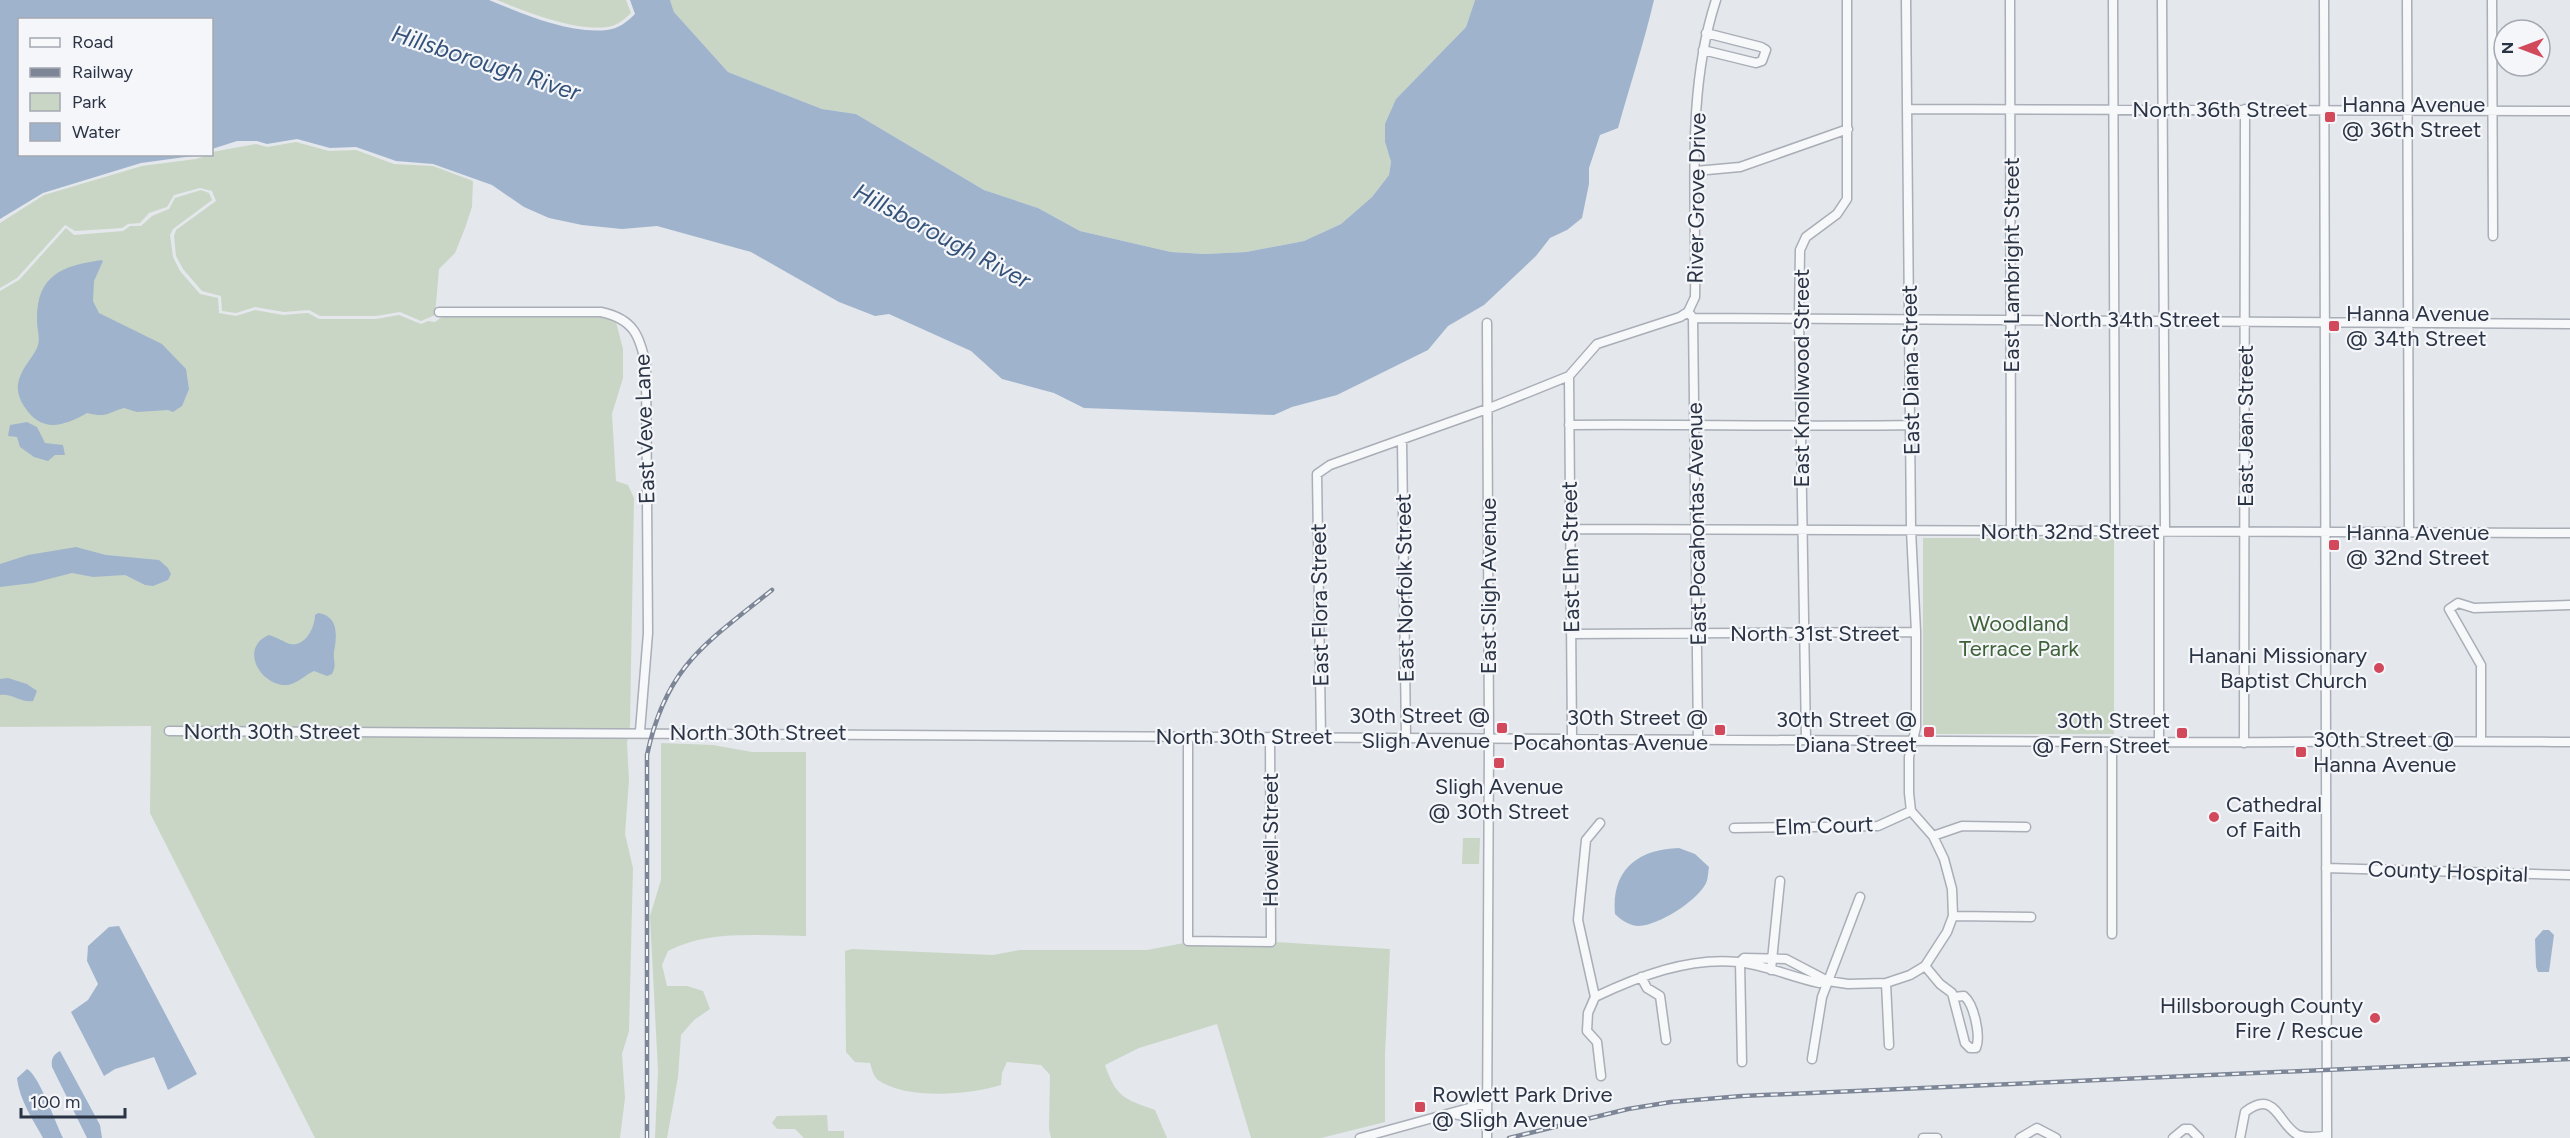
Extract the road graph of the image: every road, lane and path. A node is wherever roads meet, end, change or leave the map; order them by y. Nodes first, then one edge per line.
1 (1716, 0) edge
2 (1847, 0) edge
3 (1906, 0) edge
4 (2010, 0) edge
5 (2113, 0) edge
6 (2162, 0) edge
7 (2324, 0) edge
8 (2407, 0) edge
9 (2492, 0) edge
10 (1706, 33) junction
11 (1703, 51) junction
12 (2115, 109) junction
13 (2163, 109) junction
14 (2324, 109) junction
15 (1907, 110) junction
16 (2010, 110) junction
17 (2245, 110) junction
18 (2406, 110) junction
19 (2492, 110) junction
20 (2570, 111) edge
21 (1848, 129) junction
22 (1696, 171) junction
23 (2493, 236) dead end
24 (439, 312) dead end
25 (1691, 315) junction
26 (1799, 318) junction
27 (1909, 319) junction
28 (2012, 319) junction
29 (2115, 319) junction
30 (2164, 320) junction
31 (2245, 320) junction
32 (2325, 321) junction
33 (1487, 322) dead end
34 (2408, 324) junction
35 (2570, 324) edge
36 (1569, 376) junction
37 (1487, 409) junction
38 (1696, 424) junction
39 (1569, 425) junction
40 (1910, 425) junction
41 (1801, 427) junction
42 (1402, 440) junction
43 (1317, 474) joint
44 (1570, 529) junction
45 (1696, 529) junction
46 (1802, 531) junction
47 (1911, 531) junction
48 (2011, 531) junction
49 (2115, 531) junction
50 (2162, 531) junction
51 (2244, 532) junction
52 (2326, 532) junction
53 (2409, 532) junction
54 (2570, 533) edge
55 (2570, 605) edge
56 (1916, 632) junction
57 (1806, 633) junction
58 (1571, 634) junction
59 (1697, 634) junction
60 (640, 731) junction
61 (169, 732) dead end
62 (1188, 737) junction
63 (1270, 737) junction
64 (1321, 737) junction
65 (1406, 737) junction
66 (1572, 737) junction
67 (1489, 738) junction
68 (1698, 738) junction
69 (1806, 739) junction
70 (1912, 740) junction
71 (2481, 741) junction
72 (2570, 741) edge
73 (2112, 742) junction
74 (2158, 742) junction
75 (2244, 743) junction
76 (2326, 743) junction
77 (1911, 811) junction
78 (1600, 823) dead end
79 (2026, 826) dead end
80 (1734, 828) dead end
81 (1933, 836) junction
82 (2326, 868) junction
83 (2570, 875) edge
84 (1780, 882) dead end
85 (1860, 897) dead end
86 (1953, 916) junction
87 (2031, 917) dead end
88 (2112, 934) dead end
89 (1773, 957) junction
90 (1740, 962) junction
91 (1925, 966) junction
92 (1771, 970) junction
93 (1641, 976) junction
94 (1828, 981) junction
95 (1886, 983) junction
96 (1595, 997) junction
97 (1953, 997) junction
98 (1666, 1040) dead end
99 (1889, 1045) dead end
100 (1812, 1059) dead end
101 (1742, 1062) dead end
102 (1601, 1076) dead end
103 (1487, 1103) junction
104 (1448, 1114) junction
105 (1487, 1127) junction
106 (2327, 1137) edge
107 (1360, 1138) edge
108 (1487, 1138) edge
109 (1923, 1138) edge
110 (1936, 1138) edge
111 (2020, 1138) edge
112 (2056, 1138) edge
113 (2173, 1138) edge
114 (2199, 1138) edge
115 (2240, 1138) edge

1 - 10 street, River Grove Drive
2 - 21 street, East Knollwood Street
3 - 15 street, East Diana Street
4 - 16 street, East Lambright Street
5 - 12 street
6 - 13 street
7 - 14 street
8 - 18 street
9 - 19 street
10 - 11 street, River Grove Drive
10 - 11 street
11 - 22 street, River Grove Drive
12 - 13 street, North 36th Street
12 - 16 street, North 36th Street
12 - 29 street
13 - 17 street, North 36th Street
13 - 30 street
14 - 17 street, North 36th Street
14 - 18 street, North 36th Street
14 - 32 street
15 - 16 street, North 36th Street
15 - 27 street, East Diana Street
16 - 28 street, East Lambright Street
17 - 31 street, East Jean Street
18 - 19 street, North 36th Street
18 - 34 street
19 - 20 street, North 36th Street
19 - 23 street
21 - 22 street
21 - 26 street, East Knollwood Street
22 - 25 street, River Grove Drive
24 - 60 street, East Veve Lane
25 - 26 street, North 34th Street
25 - 36 street, River Grove Drive
25 - 38 street, East Pocahontas Avenue
26 - 27 street, North 34th Street
26 - 41 street, East Knollwood Street
27 - 28 street, North 34th Street
27 - 40 street, East Diana Street
28 - 29 street, North 34th Street
28 - 48 street, East Lambright Street
29 - 30 street, North 34th Street
29 - 49 street
30 - 31 street, North 34th Street
30 - 50 street
31 - 32 street, North 34th Street
31 - 51 street, East Jean Street
32 - 34 street, North 34th Street
32 - 52 street
33 - 37 street, East Sligh Avenue
34 - 35 street, North 34th Street
34 - 53 street
36 - 37 street, River Grove Drive
36 - 39 street, East Elm Street
37 - 42 street, River Grove Drive
37 - 67 street, East Sligh Avenue
38 - 39 street
38 - 41 street
38 - 45 street, East Pocahontas Avenue
39 - 44 street, East Elm Street
40 - 41 street
40 - 47 street, East Diana Street
41 - 46 street, East Knollwood Street
42 - 43 street, River Grove Drive
42 - 65 street, East Norfolk Street
43 - 64 street, East Flora Street
44 - 45 street, North 32nd Street
44 - 58 street, East Elm Street
45 - 46 street, North 32nd Street
45 - 59 street, East Pocahontas Avenue
46 - 47 street, North 32nd Street
46 - 57 street, East Knollwood Street
47 - 48 street, North 32nd Street
47 - 56 street, East Diana Street
48 - 49 street, North 32nd Street
49 - 50 street, North 32nd Street
50 - 51 street, North 32nd Street
50 - 74 street
51 - 52 street, North 32nd Street
51 - 75 street, East Jean Street
52 - 53 street, North 32nd Street
52 - 76 street
53 - 54 street, North 32nd Street
55 - 71 street
56 - 57 street, North 31st Street
56 - 70 street, East Diana Street
57 - 59 street, North 31st Street
57 - 69 street, East Knollwood Street
58 - 59 street, North 31st Street
58 - 66 street, East Elm Street
59 - 68 street, East Pocahontas Avenue
60 - 61 street, North 30th Street
60 - 62 street, North 30th Street
62 - 63 street, North 30th Street
62 - 63 street, Howell Street
63 - 64 street, North 30th Street
64 - 65 street, North 30th Street
65 - 67 street, North 30th Street
66 - 67 street, North 30th Street
66 - 68 street, North 30th Street
67 - 103 street, East Sligh Avenue
68 - 69 street, North 30th Street
69 - 70 street, North 30th Street
70 - 73 street, North 30th Street
70 - 77 street, East Diana Street
71 - 72 street, North 30th Street
71 - 76 street, North 30th Street
73 - 74 street, North 30th Street
73 - 88 street
74 - 75 street, North 30th Street
75 - 76 street, North 30th Street
76 - 82 street
77 - 80 street, Elm Court
77 - 81 street
78 - 96 street
79 - 81 street
81 - 86 street
82 - 83 street, County Hospital
82 - 106 street
84 - 89 street
85 - 94 street
86 - 87 street
86 - 91 street
89 - 90 street
89 - 92 street
89 - 94 street
90 - 92 street
90 - 93 street
90 - 101 street
91 - 95 street
91 - 97 street
92 - 94 street
93 - 96 street
93 - 98 street
94 - 95 street
94 - 100 street
95 - 99 street
96 - 102 street
97 - 97 street
103 - 104 street
103 - 105 street, East Sligh Avenue
104 - 105 street
104 - 107 street
105 - 108 street, East Sligh Avenue
106 - 115 street
109 - 110 street
111 - 112 street
113 - 114 street

